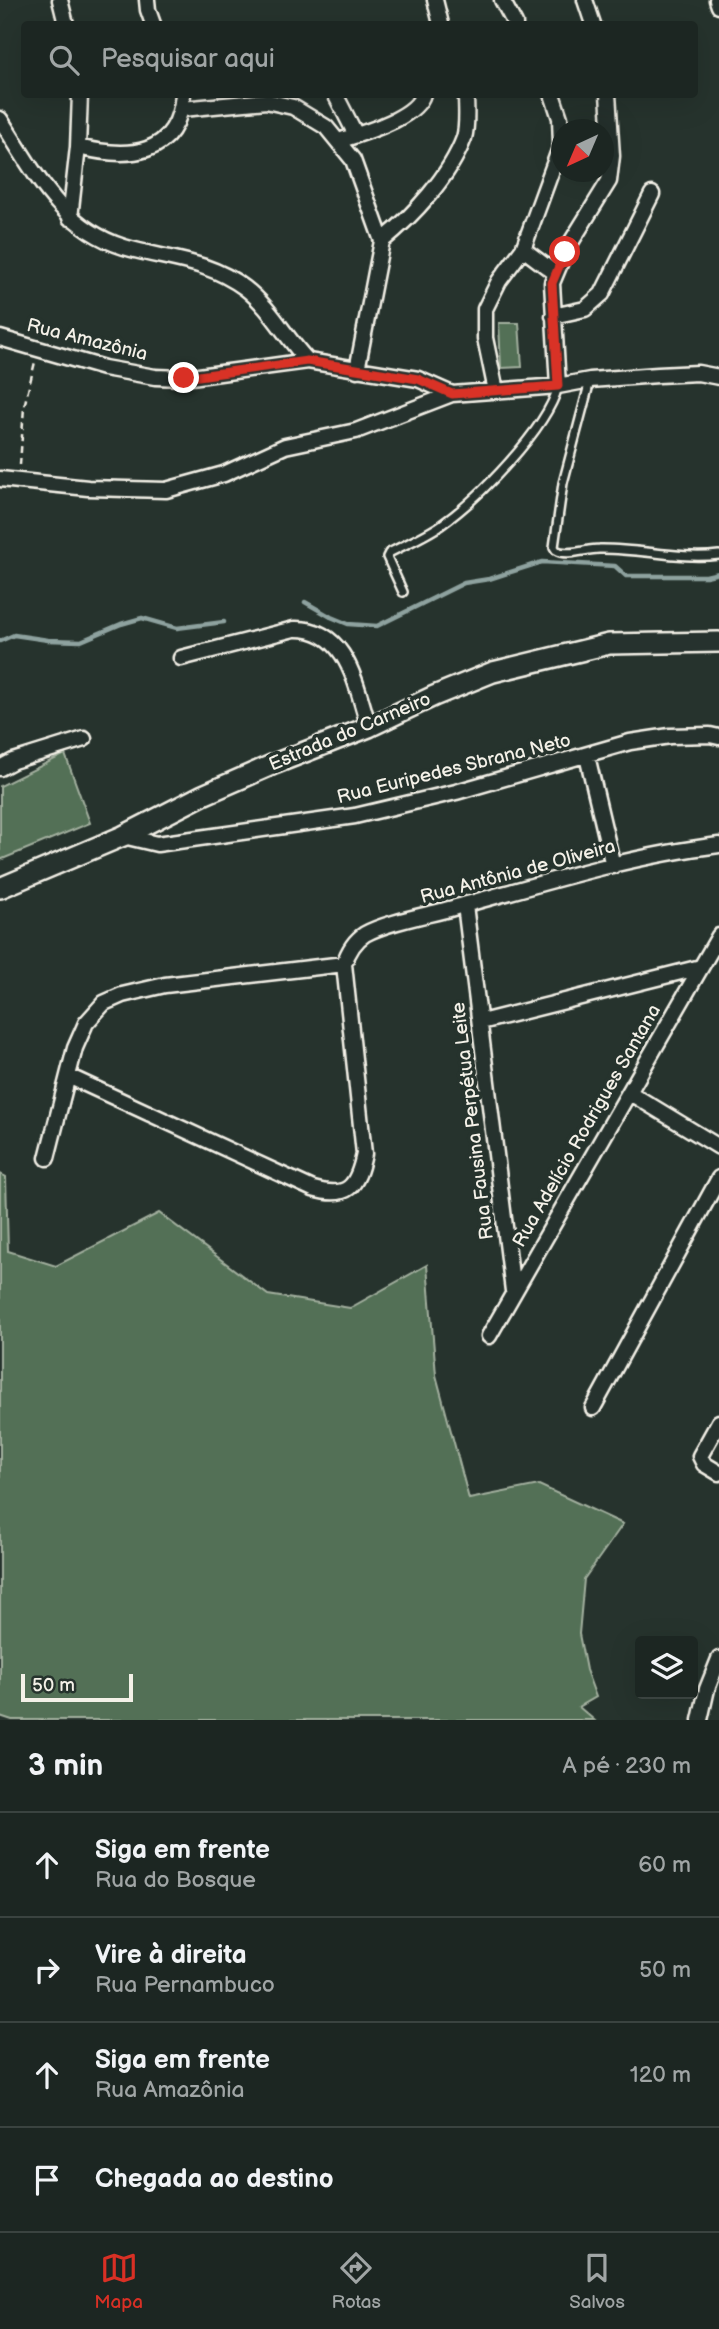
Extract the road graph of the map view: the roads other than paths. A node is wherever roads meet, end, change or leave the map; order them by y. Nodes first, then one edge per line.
1 (60, 0) edge
2 (147, 0) edge
3 (435, 0) edge
4 (502, 0) edge
5 (584, 0) edge
6 (718, 0) edge
7 (719, 6) edge
8 (65, 21) edge
9 (152, 21) edge
10 (440, 21) edge
11 (513, 21) edge
12 (592, 21) edge
13 (80, 98) edge
14 (337, 98) edge
15 (422, 98) edge
16 (466, 98) edge
17 (553, 98) edge
18 (608, 98) edge
19 (182, 102) edge
20 (0, 119) edge
21 (356, 135) junction
22 (339, 141) junction
23 (78, 146) junction
24 (652, 194) dead end
25 (70, 218) junction
26 (382, 241) junction
27 (523, 249) junction
28 (555, 273) junction
29 (554, 316) junction
30 (0, 338) edge
31 (307, 361) junction
32 (357, 370) junction
33 (719, 377) edge
34 (590, 380) junction
35 (558, 386) junction
36 (496, 391) junction
37 (452, 394) junction
38 (0, 479) edge
39 (719, 555) edge
40 (403, 592) dead end
41 (719, 642) edge
42 (181, 659) dead end
43 (369, 727) junction
44 (719, 737) edge
45 (84, 738) dead end
46 (587, 756) junction
47 (0, 768) edge
48 (123, 836) junction
49 (719, 845) edge
50 (613, 866) junction
51 (0, 888) edge
52 (465, 905) junction
53 (719, 936) edge
54 (344, 964) junction
55 (701, 967) junction
56 (481, 1022) junction
57 (68, 1076) junction
58 (631, 1093) junction
59 (719, 1147) edge
60 (47, 1158) dead end
61 (719, 1178) edge
62 (513, 1291) junction
63 (489, 1336) dead end
64 (593, 1408) dead end
65 (719, 1422) edge
66 (715, 1471) edge
67 (719, 1658) edge
68 (700, 1720) edge

1 - 8 street
2 - 9 street
3 - 10 street
4 - 11 street
5 - 12 street
6 - 7 street
13 - 23 street
14 - 21 street
15 - 21 street
16 - 26 street
17 - 27 street
18 - 28 street
19 - 22 street
19 - 23 street
20 - 25 street
21 - 22 street
22 - 26 street
23 - 25 street
24 - 29 street
25 - 31 street
26 - 32 street
27 - 28 street
27 - 36 street
28 - 29 street
29 - 35 street
30 - 31 street, Rua Amazônia
31 - 32 street, Rua Amazônia
32 - 37 street, Rua Amazônia
33 - 34 street
34 - 35 street
34 - 39 lane
35 - 36 street
35 - 40 lane
36 - 37 street
37 - 38 street
41 - 43 street, Estrada do Carneiro
42 - 43 street
43 - 48 street, Estrada do Carneiro
44 - 46 street, Rua Euripedes Sbrana Neto
45 - 47 street
46 - 48 street, Rua Euripedes Sbrana Neto
46 - 50 street
48 - 51 street, Estrada do Carneiro
49 - 50 street, Rua Antônia de Oliveira
50 - 52 street, Rua Antônia de Oliveira
52 - 54 street, Rua Antônia de Oliveira
52 - 56 street, Rua Fausina Perpétua Leite
53 - 55 street, Rua Adelício Rodrigues Santana
54 - 57 street
54 - 57 street
55 - 56 street
55 - 58 street, Rua Adelício Rodrigues Santana
56 - 62 street, Rua Fausina Perpétua Leite
57 - 60 street
58 - 59 street
58 - 62 street, Rua Adelício Rodrigues Santana
61 - 64 street
62 - 63 street, Rua Adelício Rodrigues Santana
65 - 66 street
67 - 68 street

